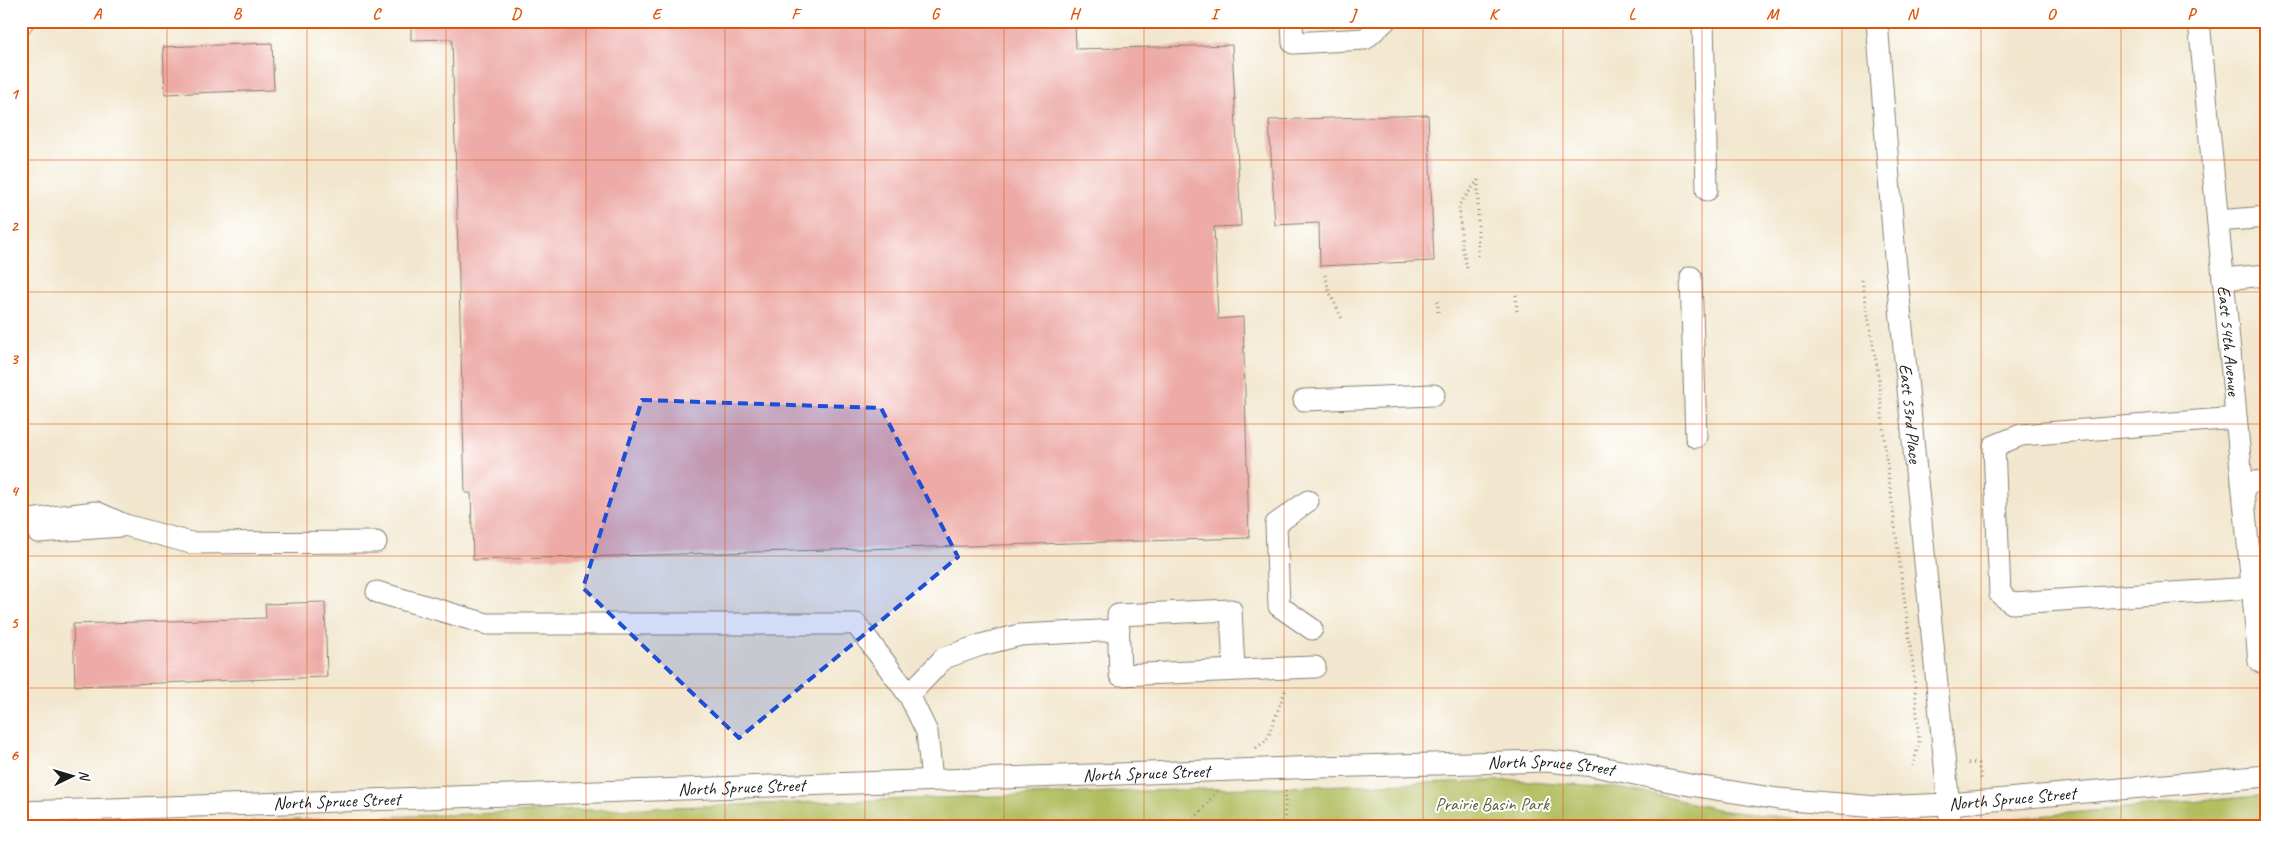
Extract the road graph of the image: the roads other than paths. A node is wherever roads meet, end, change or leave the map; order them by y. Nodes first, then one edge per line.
1 (23, 21) edge
2 (1292, 21) edge
3 (1385, 21) edge
4 (1703, 21) edge
5 (1876, 21) edge
6 (2199, 21) edge
7 (21, 25) edge
8 (1707, 190) dead end
9 (2267, 217) edge
10 (2218, 221) junction
11 (2267, 275) edge
12 (1691, 277) dead end
13 (2223, 279) junction
14 (1434, 395) dead end
15 (1304, 400) dead end
16 (2236, 418) junction
17 (1696, 437) dead end
18 (2267, 481) edge
19 (2242, 483) junction
20 (1308, 501) dead end
21 (21, 520) edge
22 (124, 526) junction
23 (21, 530) edge
24 (376, 542) dead end
25 (2257, 547) edge
26 (2252, 588) junction
27 (377, 592) dead end
28 (1312, 629) dead end
29 (1119, 630) junction
30 (2263, 664) edge
31 (1315, 666) dead end
32 (1234, 670) junction
33 (909, 695) junction
34 (2267, 776) edge
35 (932, 780) junction
36 (1949, 804) junction
37 (21, 812) edge
38 (1951, 827) edge

1 - 7 street
2 - 3 street
4 - 8 street
5 - 36 street, East 53rd Place
6 - 10 street, East 54th Avenue
9 - 10 street
10 - 13 street, East 54th Avenue
11 - 13 street
12 - 17 street
13 - 16 street, East 54th Avenue
14 - 15 street
16 - 19 street, East 54th Avenue
16 - 26 street
18 - 19 street
19 - 25 street, East 54th Avenue
20 - 28 street
21 - 22 street
22 - 23 street
22 - 24 street
25 - 26 street, East 54th Avenue
26 - 30 street, East 54th Avenue
27 - 33 street
29 - 32 street
29 - 32 street
29 - 33 street
31 - 32 street
33 - 35 street
34 - 36 street, North Spruce Street
35 - 36 street, North Spruce Street
35 - 37 street, North Spruce Street
36 - 38 street, East 53rd Place

